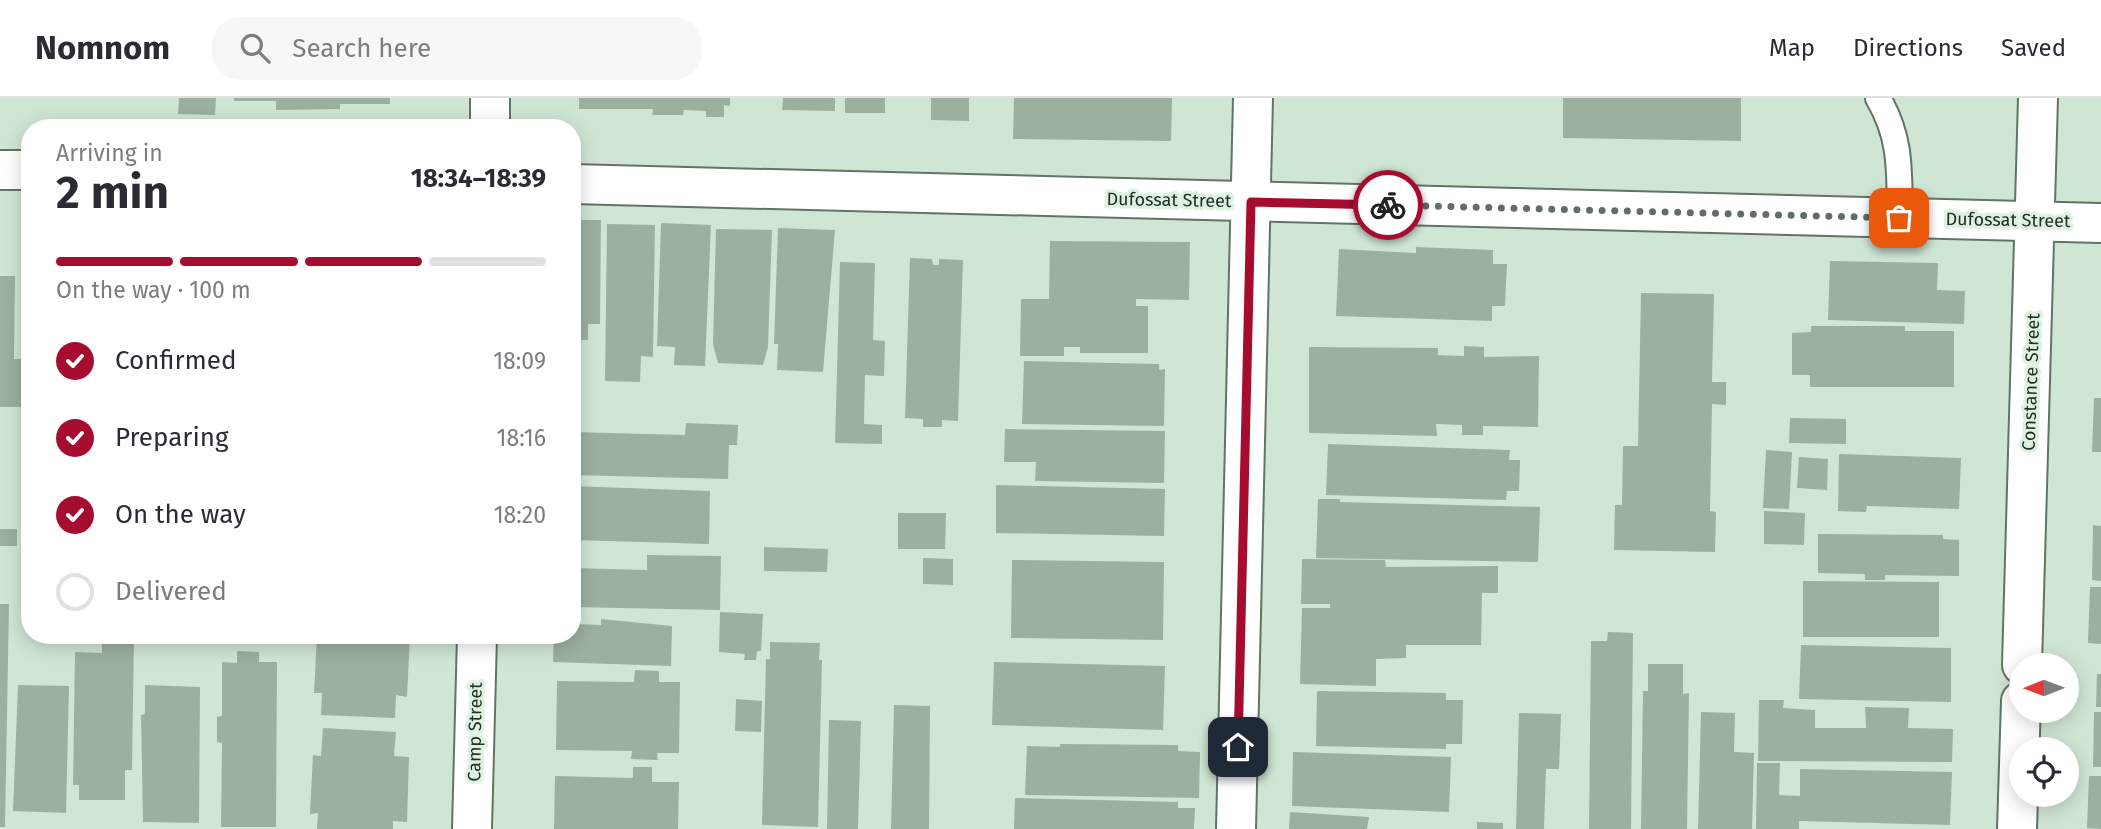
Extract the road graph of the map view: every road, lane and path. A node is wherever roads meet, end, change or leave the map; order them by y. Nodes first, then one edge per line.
1 (491, 98) edge
2 (1253, 98) edge
3 (1878, 98) edge
4 (2038, 98) edge
5 (490, 119) edge
6 (0, 170) edge
7 (21, 170) edge
8 (581, 184) edge
9 (1251, 202) junction
10 (1899, 218) junction
11 (2036, 221) junction
12 (2101, 223) edge
13 (477, 644) edge
14 (2022, 653) edge
15 (2020, 723) edge
16 (472, 829) edge
17 (1236, 829) edge
18 (2017, 829) edge

1 - 5 street
2 - 9 street
3 - 10 lane
4 - 11 street, Constance Street
6 - 7 street
8 - 9 street, Dufossat Street
9 - 10 street, Dufossat Street
9 - 17 street
10 - 11 street, Dufossat Street
11 - 12 street, Dufossat Street
11 - 14 street, Constance Street
13 - 16 street, Camp Street
15 - 18 street

